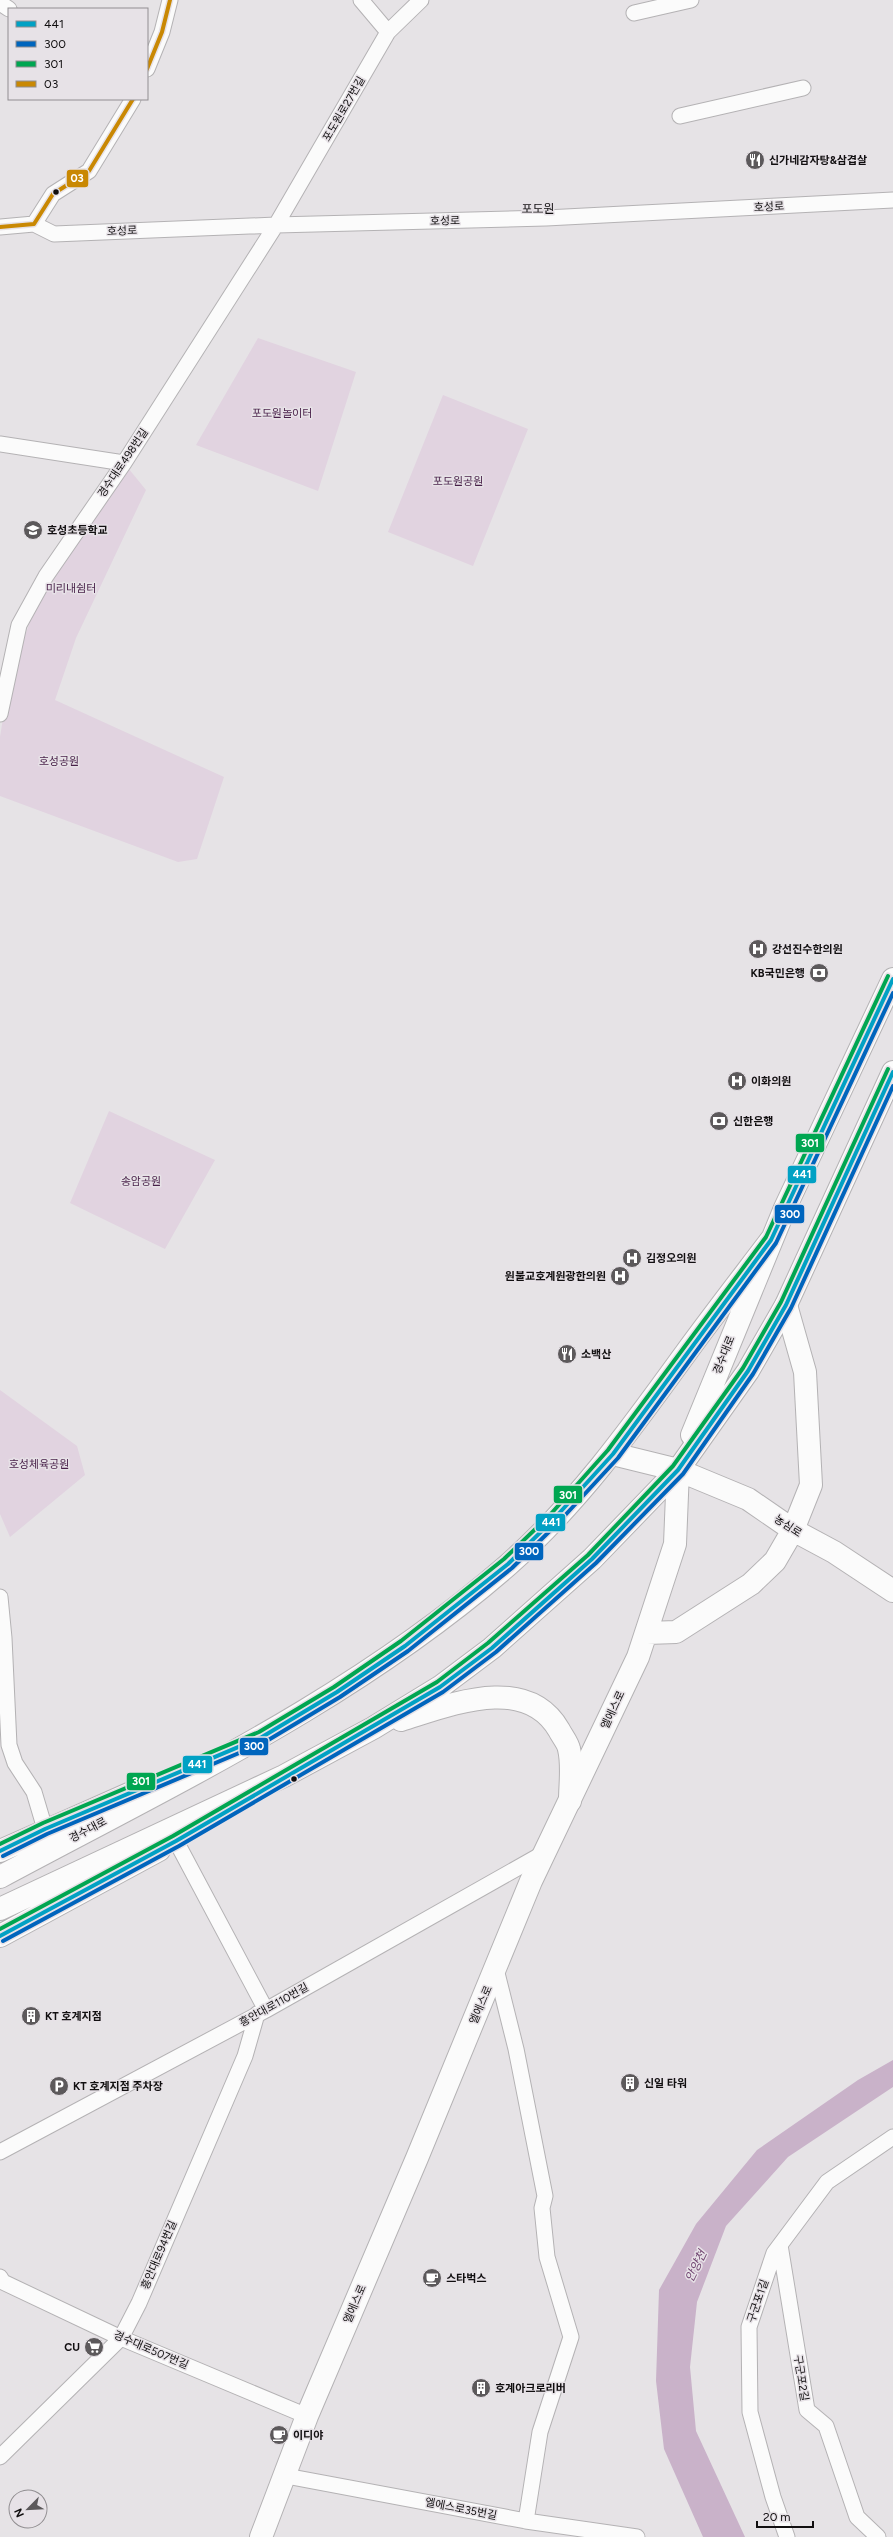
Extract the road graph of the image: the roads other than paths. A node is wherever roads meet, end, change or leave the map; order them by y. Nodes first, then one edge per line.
1 (170, 0) edge
2 (361, 0) edge
3 (421, 0) edge
4 (691, 0) edge
5 (634, 13) dead end
6 (388, 32) junction
7 (148, 67) edge
8 (803, 88) dead end
9 (132, 100) edge
10 (680, 116) dead end
11 (893, 200) edge
12 (34, 224) junction
13 (276, 225) junction
14 (0, 227) edge
15 (0, 444) edge
16 (124, 463) junction
17 (0, 714) edge
18 (893, 978) edge
19 (893, 1072) edge
20 (771, 1240) junction
21 (786, 1305) junction
22 (613, 1454) junction
23 (678, 1470) junction
24 (793, 1530) junction
25 (893, 1590) edge
26 (0, 1597) edge
27 (647, 1633) junction
28 (373, 1728) junction
29 (262, 1737) junction
30 (284, 1776) junction
31 (570, 1800) junction
32 (45, 1829) junction
33 (176, 1841) junction
34 (0, 1851) edge
35 (545, 1853) junction
36 (0, 1877) edge
37 (0, 1909) edge
38 (0, 1936) edge
39 (496, 1969) junction
40 (261, 2012) junction
41 (892, 2141) edge
42 (0, 2152) edge
43 (780, 2245) junction
44 (0, 2277) edge
45 (121, 2338) junction
46 (307, 2416) junction
47 (0, 2456) edge
48 (286, 2476) junction
49 (526, 2521) junction
50 (261, 2537) edge
51 (637, 2537) edge
52 (787, 2537) edge
53 (878, 2537) edge

1 - 7 street
2 - 6 street
3 - 6 street, 포도원로27번길
4 - 5 street
6 - 13 street, 포도원로27번길
8 - 10 street
9 - 12 street
11 - 13 street, 호성로
12 - 13 street, 호성로
12 - 14 street
13 - 16 street, 경수대로498번길
15 - 16 street
16 - 17 street, 경수대로498번길
18 - 20 main road, 경수대로
19 - 21 main road, 경수대로
20 - 22 main road, 경수대로
20 - 23 main road, 경수대로
21 - 23 main road, 경수대로
21 - 24 main road
22 - 23 main road, 농심로
22 - 29 main road, 경수대로
23 - 24 main road, 농심로
23 - 27 main road, 엘에스로
23 - 28 main road, 경수대로
24 - 25 main road, 농심로
24 - 27 main road
26 - 32 street
27 - 31 main road, 엘에스로
28 - 30 main road, 경수대로
28 - 31 main road
29 - 32 main road
29 - 36 main road, 경수대로
30 - 33 main road
30 - 37 main road, 경수대로
31 - 35 main road, 엘에스로
32 - 34 main road
33 - 38 main road
33 - 40 street
35 - 39 main road, 엘에스로
35 - 40 street, 흥안대로110번길
39 - 46 main road, 엘에스로
39 - 49 street
40 - 42 street, 흥안대로110번길
40 - 45 street, 흥안대로94번길
41 - 43 street, 구군포1길
43 - 52 street, 구군포1길
43 - 53 street, 구군포2길
44 - 45 street, 경수대로507번길
45 - 46 street, 경수대로507번길
45 - 47 street, 흥안대로94번길
46 - 48 main road, 엘에스로
48 - 49 street, 엘에스로35번길
48 - 50 main road, 엘에스로
49 - 51 street, 엘에스로35번길

